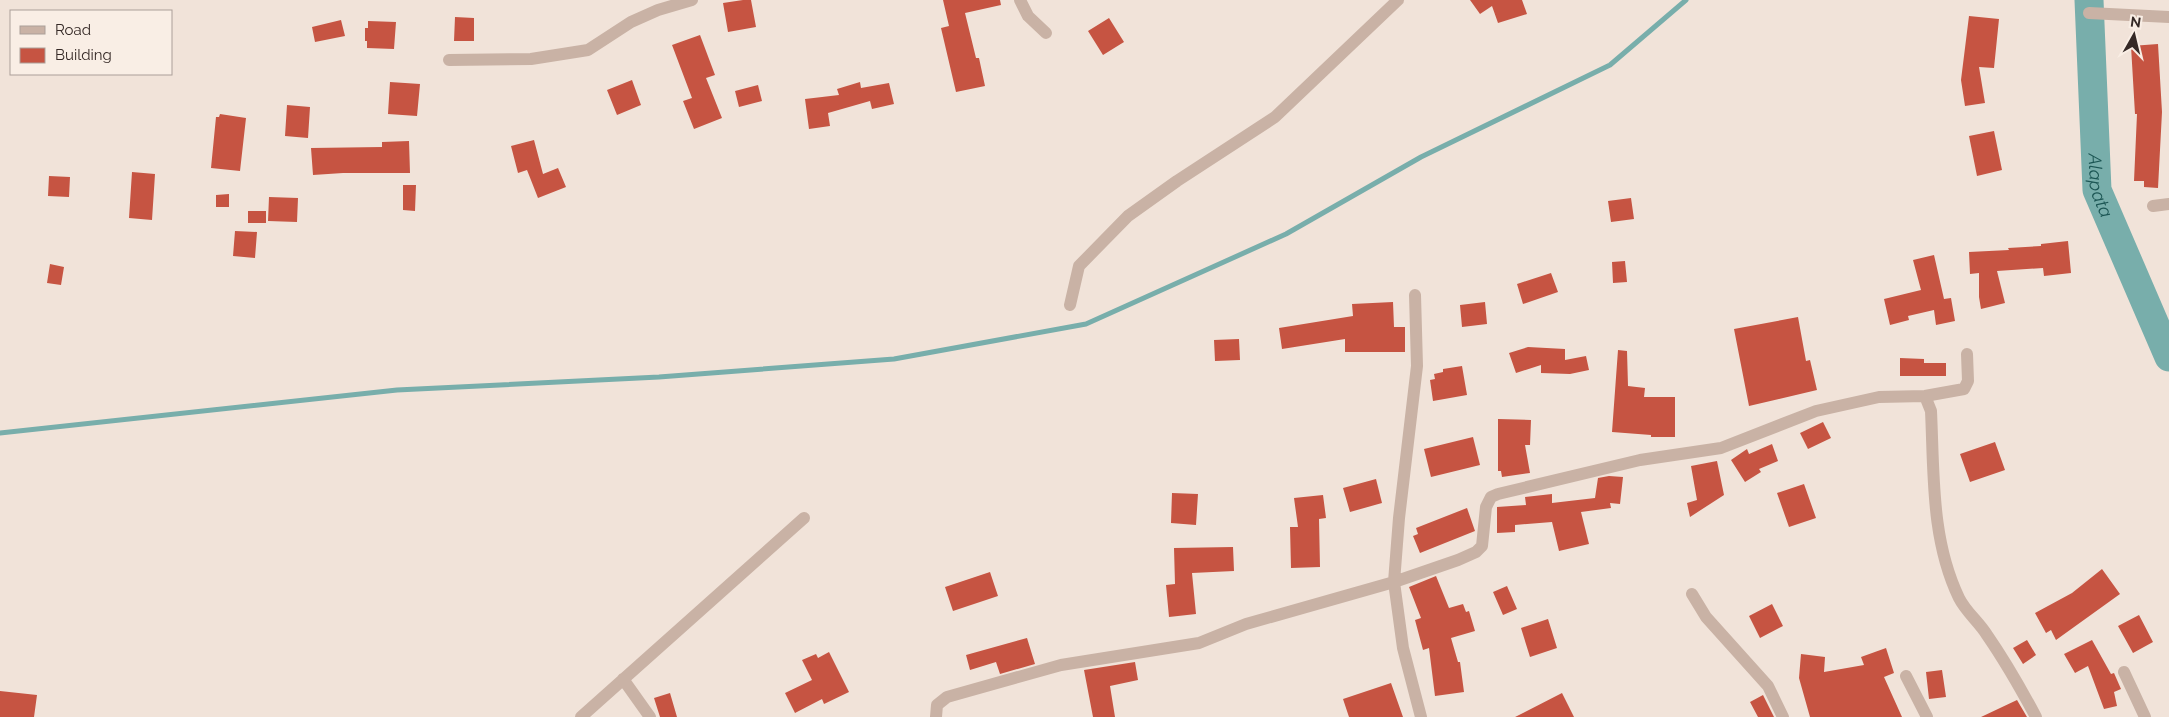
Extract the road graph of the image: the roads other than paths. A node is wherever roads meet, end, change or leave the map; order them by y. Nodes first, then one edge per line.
1 (692, 0) edge
2 (1020, 0) edge
3 (1398, 0) edge
4 (2090, 13) dead end
5 (2169, 17) edge
6 (1046, 33) dead end
7 (449, 60) dead end
8 (2169, 204) edge
9 (2153, 206) dead end
10 (1415, 294) dead end
11 (1070, 306) dead end
12 (1967, 354) dead end
13 (1925, 396) junction
14 (804, 518) dead end
15 (1394, 582) junction
16 (1692, 594) dead end
17 (2124, 672) dead end
18 (1906, 676) dead end
19 (623, 680) junction
20 (581, 717) edge
21 (650, 717) edge
22 (936, 717) edge
23 (1421, 717) edge
24 (1783, 717) edge
25 (1927, 717) edge
26 (2036, 717) edge
27 (2145, 717) edge

1 - 7 street
2 - 6 street
3 - 11 street
4 - 5 street
8 - 9 street
10 - 15 street
12 - 13 street
13 - 15 street
13 - 26 street
14 - 19 street
15 - 22 street
15 - 23 street
16 - 24 street
17 - 27 street
18 - 25 street
19 - 20 street
19 - 21 street

